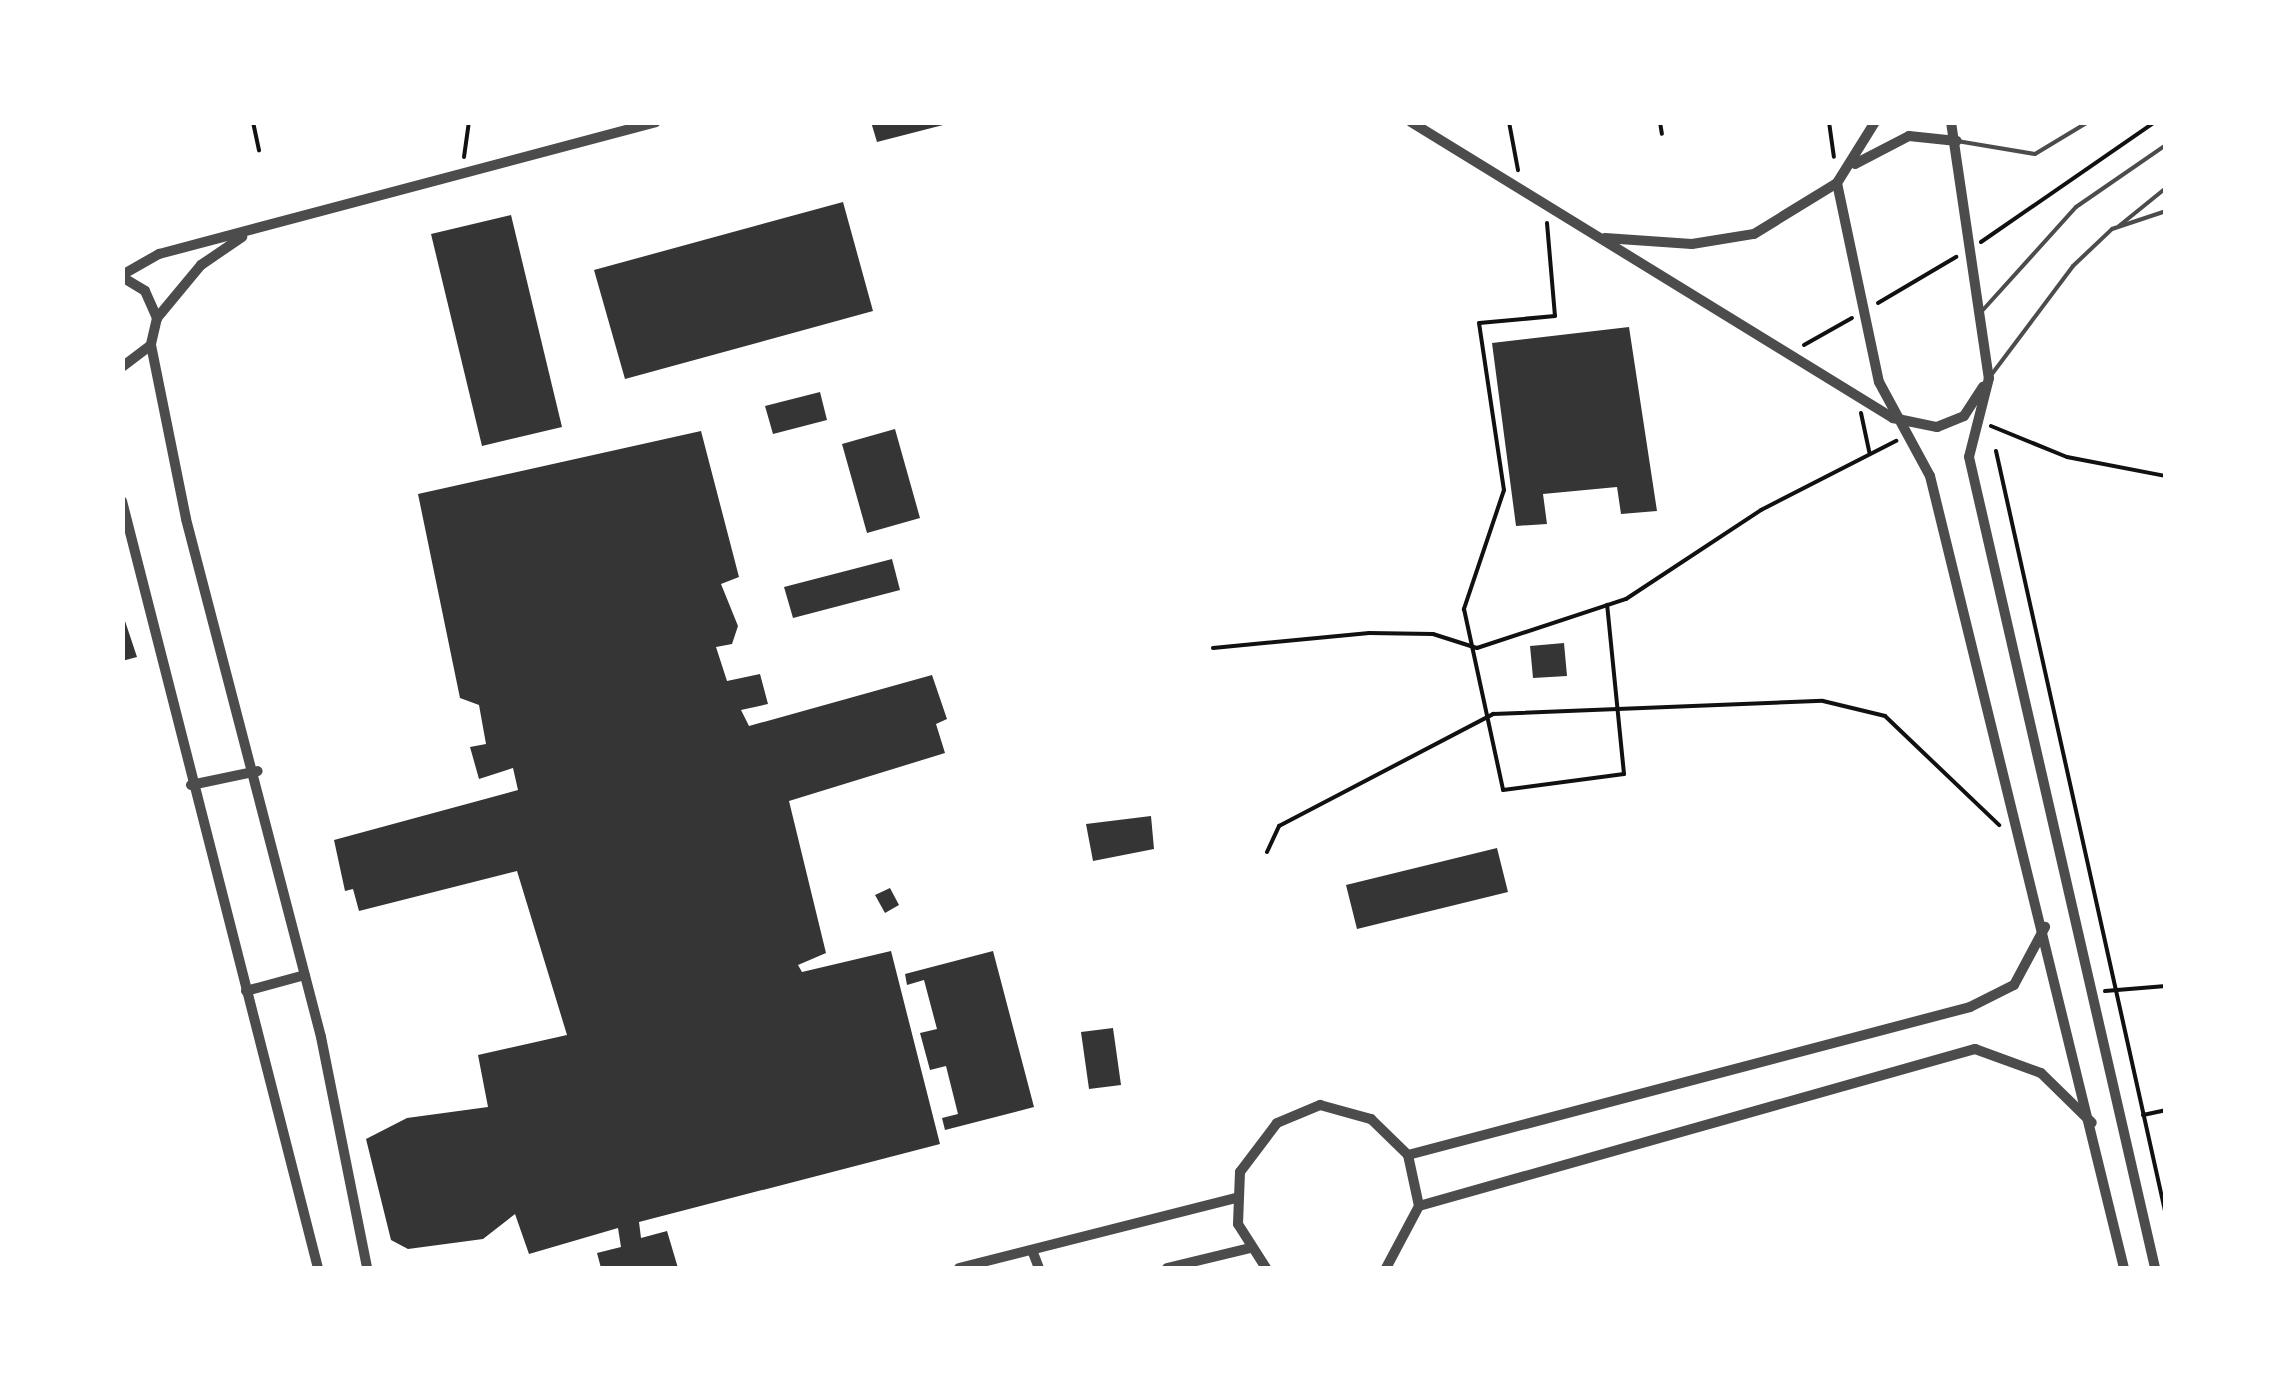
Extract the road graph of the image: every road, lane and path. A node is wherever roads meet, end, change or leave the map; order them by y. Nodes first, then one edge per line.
1 (252, 122) edge
2 (470, 122) edge
3 (656, 122) edge
4 (1411, 122) edge
5 (1509, 122) edge
6 (1660, 122) edge
7 (1829, 122) edge
8 (1875, 122) edge
9 (1951, 122) edge
10 (2085, 122) edge
11 (1662, 134) dead end
12 (1957, 141) junction
13 (2166, 145) edge
14 (259, 150) dead end
15 (1855, 164) junction
16 (460, 178) junction
17 (1838, 182) junction
18 (2166, 188) edge
19 (1522, 189) junction
20 (1545, 203) junction
21 (2166, 211) edge
22 (2117, 228) junction
23 (251, 231) junction
24 (1604, 238) junction
25 (122, 276) edge
26 (157, 318) junction
27 (1976, 318) junction
28 (151, 345) junction
29 (122, 367) edge
30 (1989, 378) junction
31 (1862, 399) junction
32 (1893, 418) junction
33 (1978, 420) junction
34 (1904, 436) junction
35 (1996, 451) dead end
36 (1870, 454) junction
37 (2166, 476) edge
38 (122, 501) edge
39 (1607, 605) junction
40 (1212, 648) dead end
41 (1477, 648) junction
42 (1617, 712) junction
43 (1492, 714) junction
44 (258, 771) junction
45 (192, 785) junction
46 (2022, 833) junction
47 (1267, 852) dead end
48 (2045, 926) junction
49 (305, 975) junction
50 (2166, 986) edge
51 (2115, 989) junction
52 (246, 991) junction
53 (2096, 993) junction
54 (2166, 1110) edge
55 (2143, 1115) junction
56 (2092, 1123) junction
57 (1408, 1155) junction
58 (1236, 1198) junction
59 (1419, 1206) junction
60 (2166, 1215) edge
61 (1250, 1248) junction
62 (1032, 1250) junction
63 (318, 1268) edge
64 (366, 1268) edge
65 (959, 1268) edge
66 (1039, 1268) edge
67 (1167, 1268) edge
68 (1266, 1268) edge
69 (1386, 1268) edge
70 (2124, 1268) edge
71 (2155, 1268) edge

1 - 14 path
2 - 16 path
3 - 16 street
4 - 19 street
5 - 19 path
6 - 11 path
7 - 17 path
8 - 15 street
9 - 12 street
10 - 12 lane
12 - 15 street
12 - 27 street
13 - 27 lane
15 - 17 street
16 - 23 street
17 - 24 street
17 - 32 street
18 - 22 lane
19 - 20 street
20 - 24 street
20 - 41 path
21 - 22 lane
22 - 30 lane
23 - 25 street
23 - 26 street
24 - 31 street
25 - 26 street
26 - 28 street
27 - 30 street
28 - 29 street
28 - 44 street
30 - 32 street
30 - 33 street
31 - 32 street
31 - 36 path
32 - 34 street
33 - 37 path
33 - 53 street
34 - 36 path
34 - 46 street
35 - 51 path
36 - 39 path
38 - 45 street
39 - 41 path
39 - 42 path
40 - 41 path
41 - 43 path
42 - 43 path
42 - 43 path
42 - 46 path
43 - 47 path
44 - 45 street
44 - 49 street
45 - 52 street
46 - 48 street
48 - 56 street
48 - 57 street
49 - 52 street
49 - 64 street
50 - 51 path
51 - 53 path
51 - 55 path
52 - 63 street
53 - 71 street
54 - 55 path
55 - 60 path
56 - 59 street
56 - 70 street
57 - 58 street
57 - 59 street
58 - 61 street
58 - 62 street
59 - 69 street
61 - 67 street
61 - 68 street
62 - 65 street
62 - 66 street

